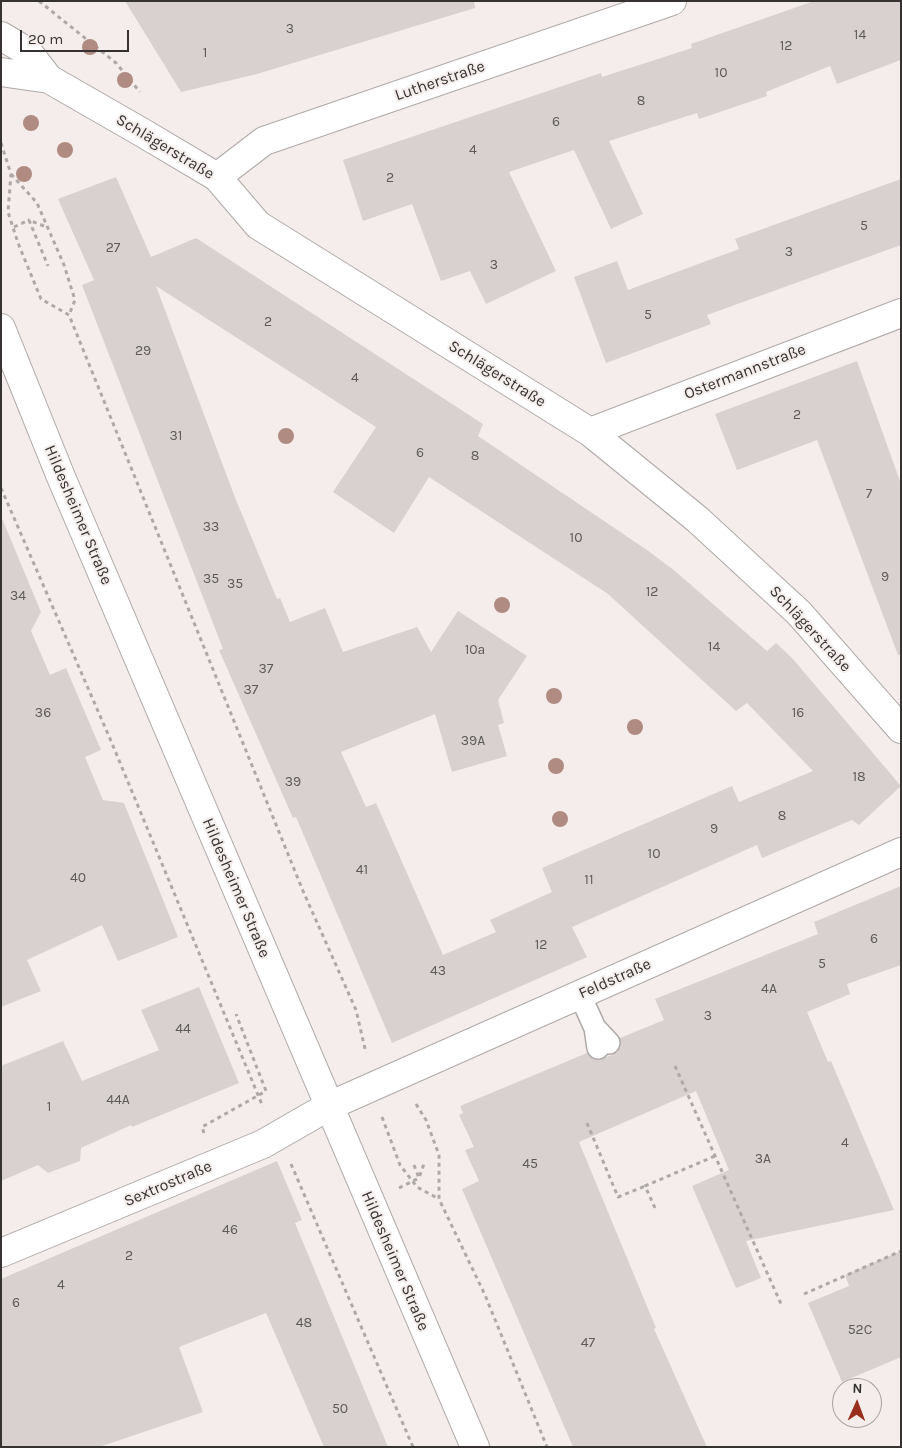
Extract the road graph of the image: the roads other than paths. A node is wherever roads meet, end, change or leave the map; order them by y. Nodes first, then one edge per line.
1 (672, 1) edge
2 (1, 36) edge
3 (1, 72) edge
4 (49, 79) junction
5 (217, 177) junction
6 (901, 313) edge
7 (1, 328) edge
8 (590, 432) junction
9 (901, 729) edge
10 (901, 852) edge
11 (580, 995) junction
12 (601, 1040) dead end
13 (329, 1106) junction
14 (1, 1253) edge
15 (474, 1447) edge

1 - 5 street, Lutherstraße
2 - 4 street, Schlägerstraße
3 - 4 street, Schlägerstraße
4 - 5 street, Schlägerstraße
5 - 8 street, Schlägerstraße
6 - 8 street, Ostermannstraße
7 - 13 street, Hildesheimer Straße
8 - 9 street, Schlägerstraße
10 - 11 street, Feldstraße
11 - 12 lane
11 - 13 street, Feldstraße
13 - 14 street, Sextrostraße
13 - 15 street, Hildesheimer Straße

